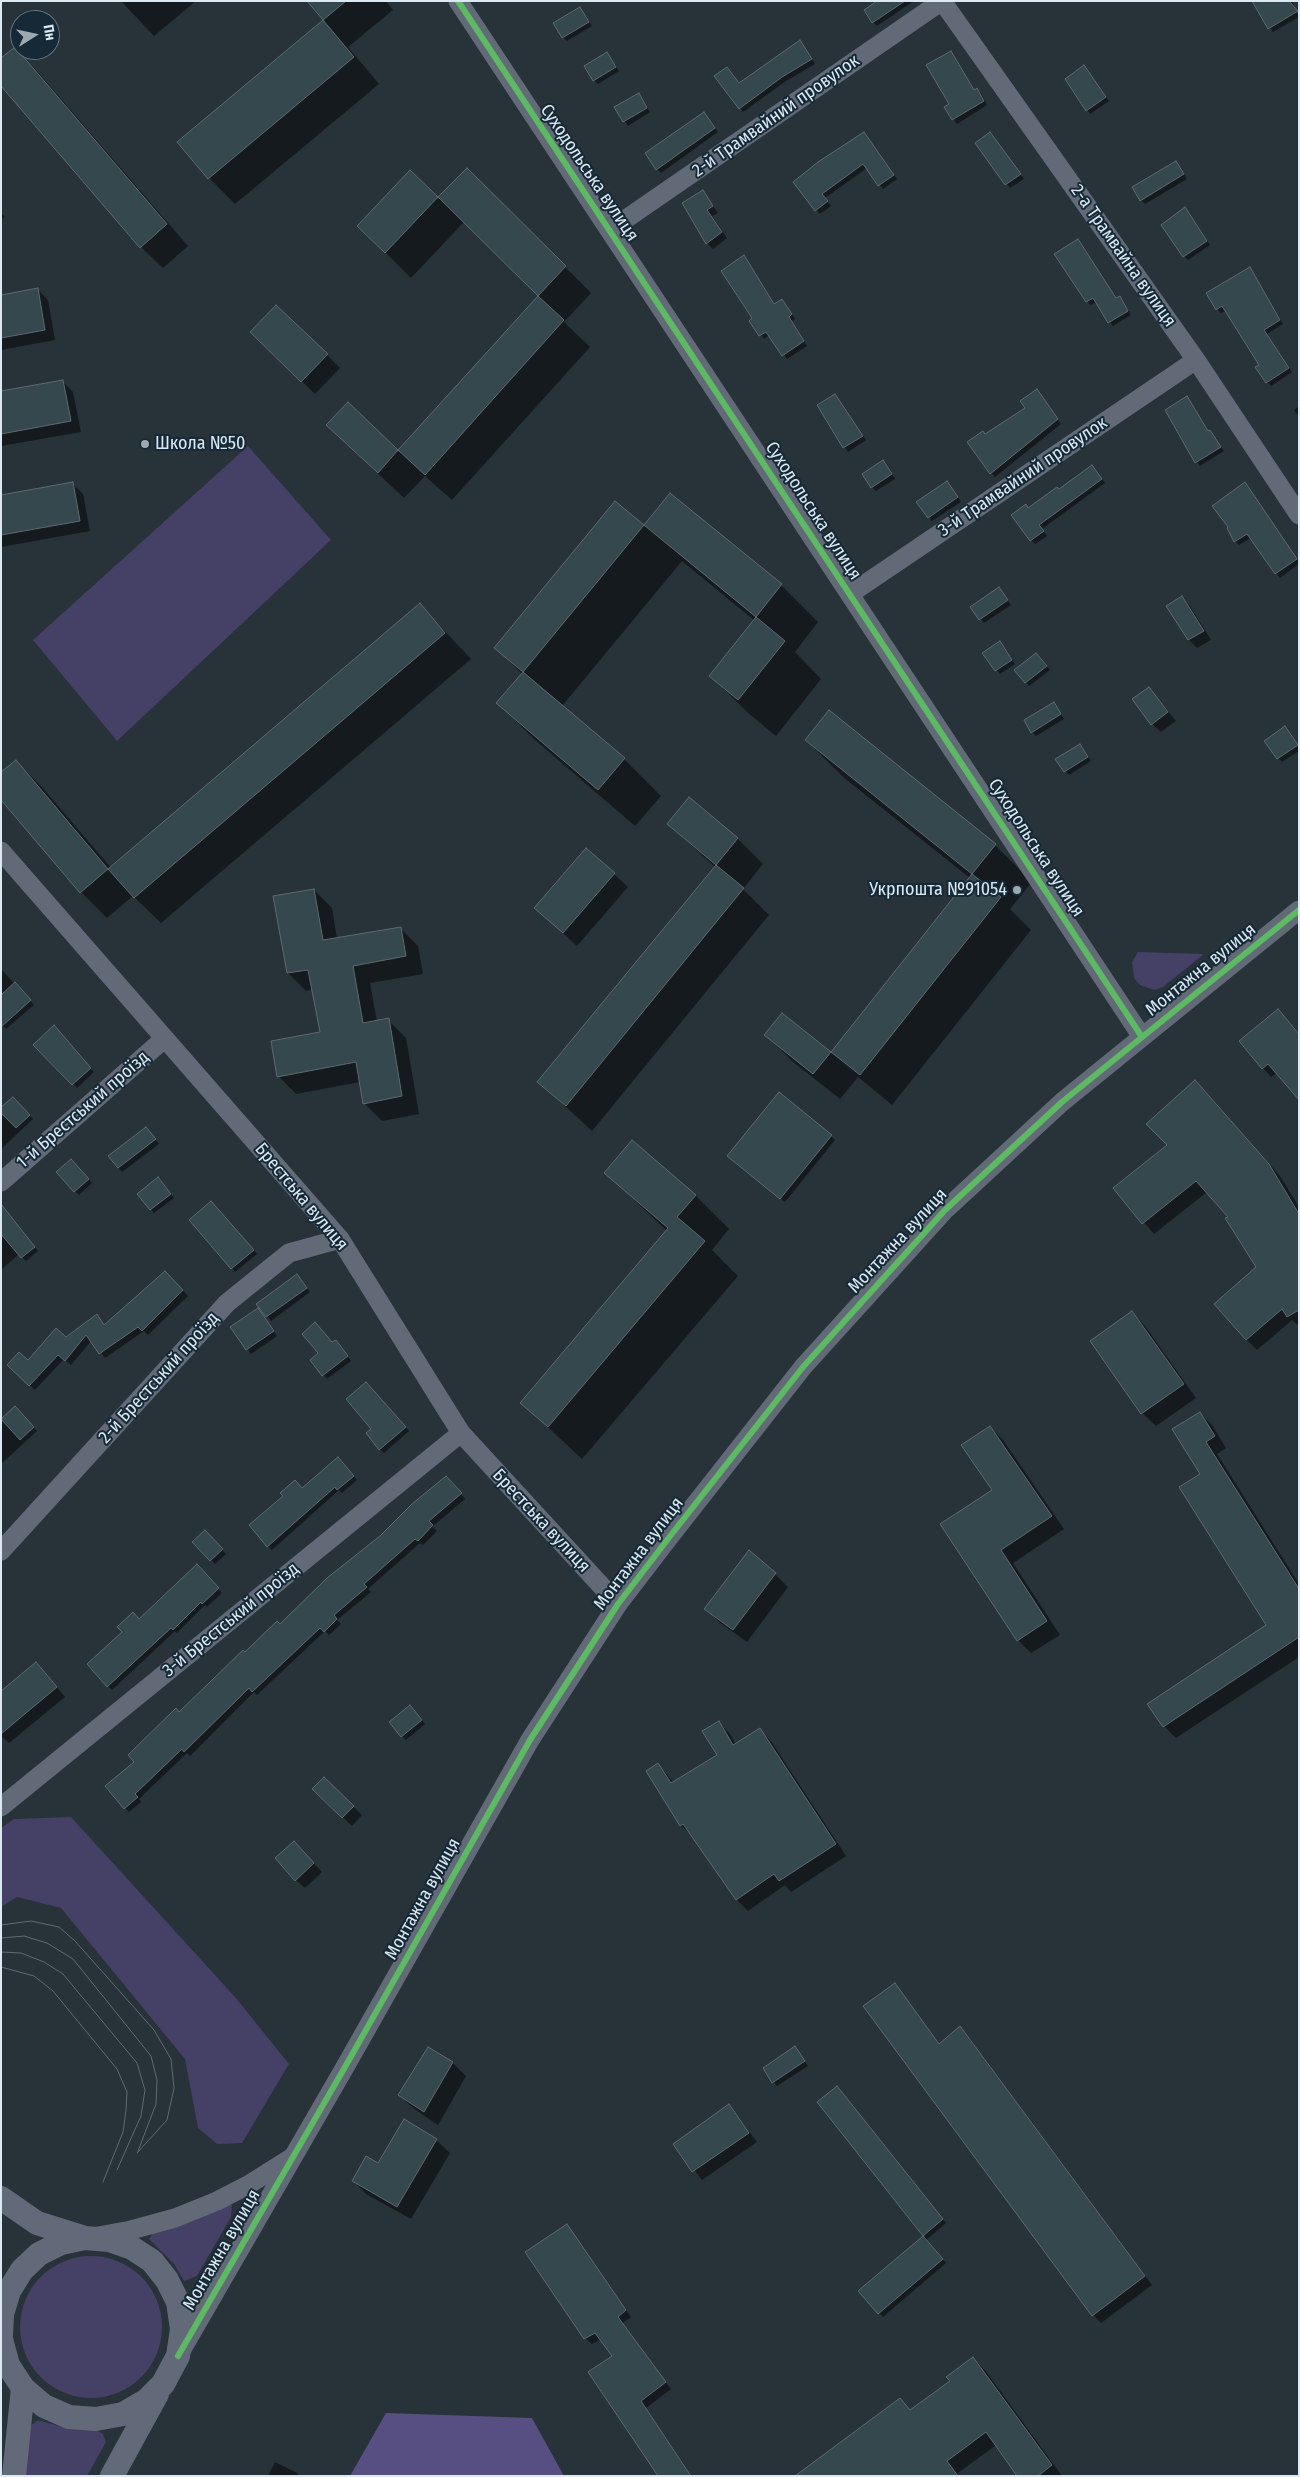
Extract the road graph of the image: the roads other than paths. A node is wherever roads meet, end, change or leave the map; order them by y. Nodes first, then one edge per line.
1 (458, 1) edge
2 (942, 1) edge
3 (610, 230) junction
4 (1196, 360) junction
5 (1299, 515) edge
6 (850, 594) junction
7 (1, 852) edge
8 (1299, 910) edge
9 (1142, 1036) junction
10 (164, 1039) junction
11 (1, 1182) edge
12 (340, 1240) junction
13 (461, 1433) junction
14 (1, 1551) edge
15 (618, 1604) junction
16 (1, 1807) edge
17 (294, 2156) junction
18 (1, 2198) edge
19 (85, 2238) junction
20 (2, 2313) edge
21 (1, 2337) edge
22 (178, 2356) junction
23 (163, 2384) junction
24 (23, 2388) junction
25 (14, 2476) edge
26 (112, 2476) edge

1 - 3 street, Суходольська вулиця
2 - 3 street, 2-й Трамвайний провулок
2 - 4 street, 2-а Трамвайна вулиця
3 - 6 street, Суходольська вулиця
4 - 5 street, 2-а Трамвайна вулиця
4 - 6 street, 3-й Трамвайний провулок
6 - 9 street, Суходольська вулиця
7 - 10 street, Брестська вулиця
8 - 9 street, Монтажна вулиця
9 - 15 street, Монтажна вулиця
10 - 11 street, 1-й Брестський проїзд
10 - 12 street, Брестська вулиця
12 - 13 street, Брестська вулиця
12 - 14 street, 2-й Брестський проїзд
13 - 15 street, Брестська вулиця
13 - 16 street, 3-й Брестський проїзд
15 - 17 street, Монтажна вулиця
17 - 19 street
17 - 22 street, Монтажна вулиця
18 - 19 main road
19 - 20 main road
19 - 22 main road
20 - 21 main road
21 - 24 main road
22 - 23 main road
23 - 24 main road
23 - 26 main road
24 - 25 main road

